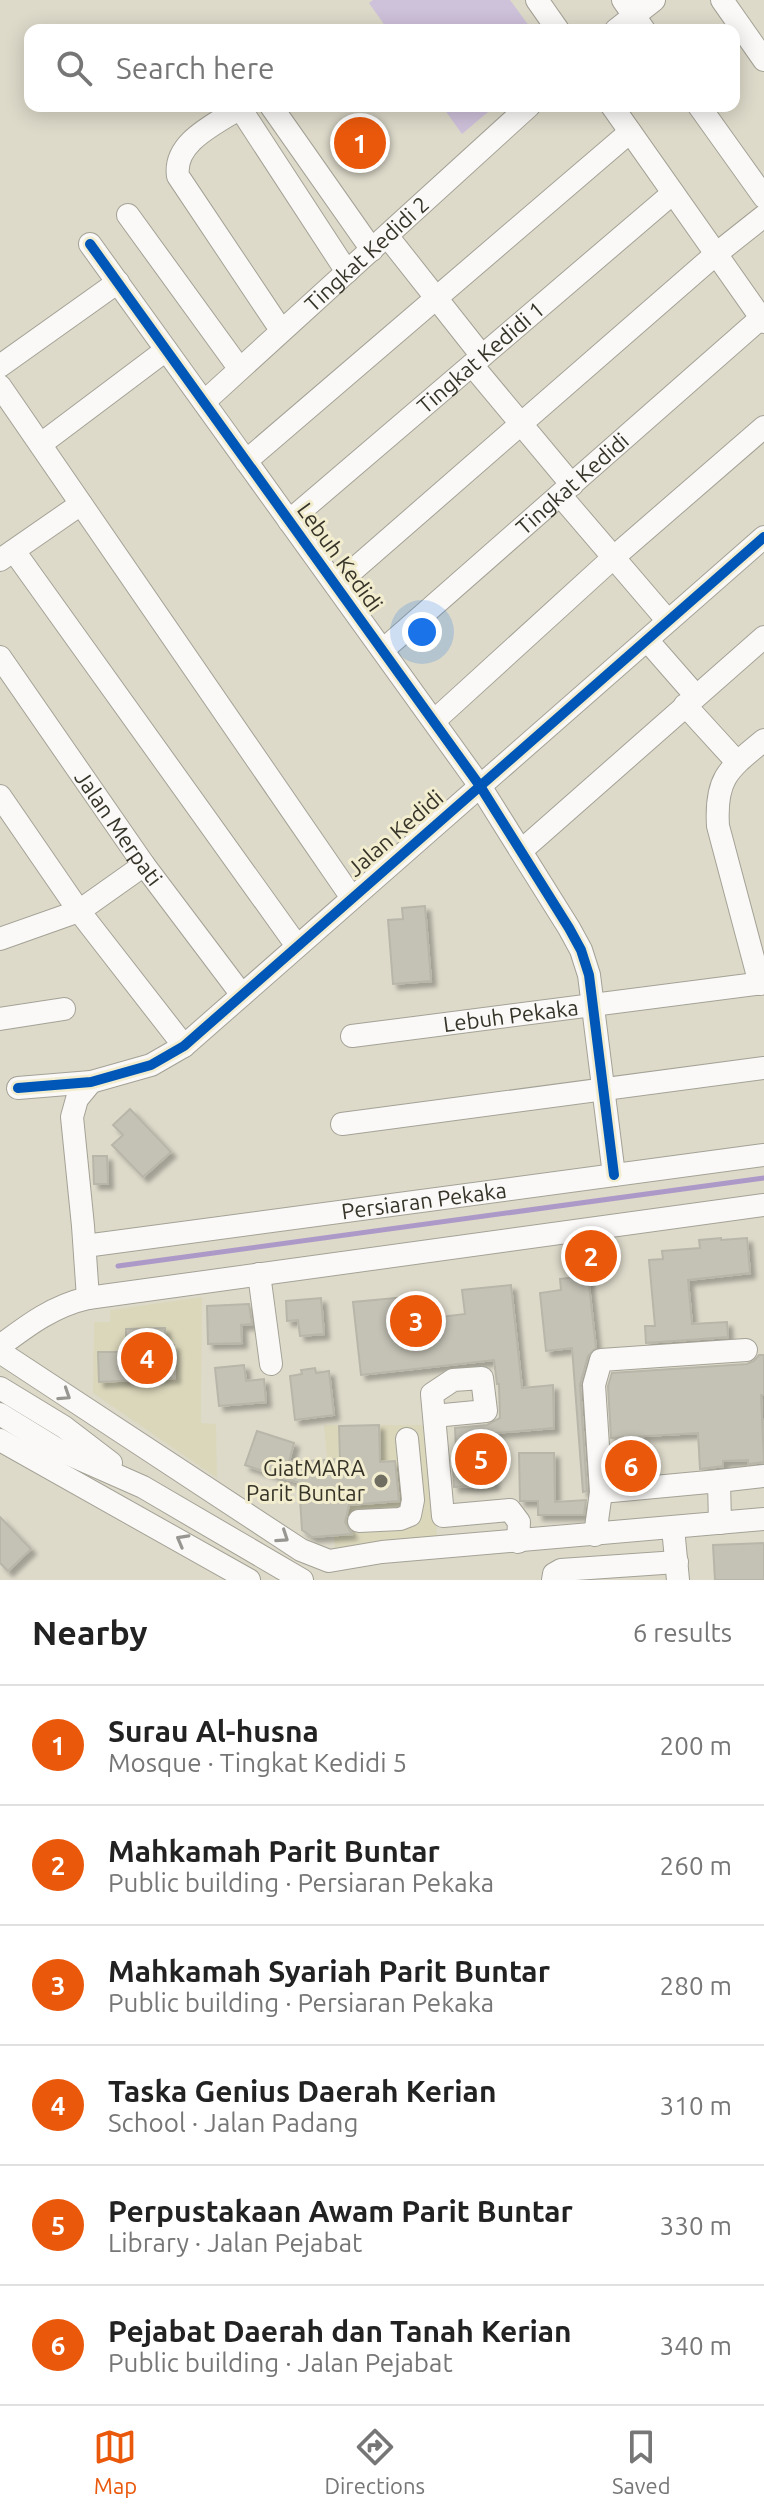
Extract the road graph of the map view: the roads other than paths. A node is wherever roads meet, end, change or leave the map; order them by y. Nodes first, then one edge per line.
1 (537, 0) edge
2 (654, 0) edge
3 (722, 0) edge
4 (630, 19) edge
5 (554, 24) edge
6 (739, 24) edge
7 (740, 26) edge
8 (764, 60) edge
9 (234, 112) edge
10 (243, 112) edge
11 (276, 112) edge
12 (522, 112) edge
13 (616, 112) edge
14 (703, 112) edge
15 (630, 132) junction
16 (673, 193) junction
17 (764, 197) edge
18 (128, 215) dead end
19 (764, 216) edge
20 (380, 243) junction
21 (90, 244) dead end
22 (716, 254) junction
23 (347, 272) junction
24 (118, 282) junction
25 (436, 298) junction
26 (762, 320) edge
27 (281, 330) junction
28 (166, 350) junction
29 (477, 360) junction
30 (0, 366) edge
31 (239, 368) junction
32 (0, 386) edge
33 (204, 402) junction
34 (521, 424) junction
35 (764, 427) edge
36 (41, 444) junction
37 (246, 461) junction
38 (566, 490) junction
39 (81, 504) junction
40 (289, 521) junction
41 (764, 537) edge
42 (7, 556) edge
43 (614, 557) junction
44 (336, 585) junction
45 (668, 621) junction
46 (764, 637) edge
47 (647, 640) junction
48 (383, 650) junction
49 (0, 657) edge
50 (690, 700) junction
51 (434, 721) junction
52 (764, 740) edge
53 (737, 762) junction
54 (480, 786) junction
55 (0, 796) edge
56 (522, 850) junction
57 (144, 865) junction
58 (352, 898) junction
59 (79, 911) junction
60 (0, 939) edge
61 (297, 946) junction
62 (762, 984) edge
63 (242, 995) junction
64 (593, 1005) junction
65 (64, 1009) dead end
66 (0, 1019) edge
67 (352, 1036) dead end
68 (184, 1046) junction
69 (764, 1068) edge
70 (91, 1082) junction
71 (18, 1088) dead end
72 (604, 1091) junction
73 (342, 1124) dead end
74 (764, 1155) edge
75 (614, 1175) junction
76 (764, 1205) edge
77 (85, 1246) junction
78 (259, 1274) junction
79 (88, 1298) junction
80 (0, 1346) edge
81 (746, 1350) dead end
82 (0, 1352) edge
83 (271, 1364) dead end
84 (0, 1388) edge
85 (0, 1414) edge
86 (434, 1416) dead end
87 (407, 1439) dead end
88 (0, 1440) edge
89 (764, 1476) edge
90 (719, 1481) junction
91 (143, 1487) junction
92 (601, 1492) junction
93 (400, 1519) junction
94 (764, 1519) edge
95 (359, 1521) dead end
96 (720, 1523) junction
97 (673, 1528) junction
98 (595, 1535) junction
99 (518, 1542) junction
100 (404, 1551) junction
101 (678, 1571) edge
102 (249, 1580) edge
103 (302, 1580) edge
104 (553, 1580) edge

1 - 5 street
2 - 4 street
3 - 6 street
7 - 8 street
9 - 27 street
10 - 23 street
11 - 20 street
12 - 20 street, Tingkat Kedidi 2
13 - 15 street
14 - 17 street
15 - 16 street
15 - 25 street
16 - 22 street
16 - 29 street, Tingkat Kedidi 1
18 - 31 street
19 - 22 street
20 - 23 street, Tingkat Kedidi 2
20 - 25 street
21 - 24 street, Lebuh Kedidi
22 - 26 street
22 - 34 street
23 - 27 street, Tingkat Kedidi 2
24 - 28 street, Lebuh Kedidi
24 - 30 street
25 - 29 street
25 - 37 street
26 - 38 street, Tingkat Kedidi
27 - 31 street, Tingkat Kedidi 2
28 - 33 street, Lebuh Kedidi
28 - 36 street
29 - 34 street
29 - 40 street, Tingkat Kedidi 1
31 - 33 street, Tingkat Kedidi 2
32 - 36 street
33 - 37 street, Lebuh Kedidi
34 - 38 street
34 - 44 street
35 - 43 street
36 - 39 street
37 - 40 street, Lebuh Kedidi
38 - 43 street
38 - 48 street, Tingkat Kedidi
39 - 42 street
39 - 58 street
40 - 44 street, Lebuh Kedidi
41 - 45 street, Jalan Kedidi
42 - 61 street
43 - 45 street
43 - 51 street
44 - 48 street, Lebuh Kedidi
45 - 47 street, Jalan Kedidi
46 - 50 street
47 - 50 street
47 - 54 street, Jalan Kedidi
48 - 51 street, Lebuh Kedidi
49 - 57 street, Jalan Merpati
50 - 53 street
50 - 56 street
51 - 54 street, Lebuh Kedidi
52 - 53 street
53 - 62 street
54 - 56 street, Lebuh Kedidi
54 - 58 street, Jalan Kedidi
55 - 59 street
56 - 64 street, Lebuh Kedidi
57 - 59 street
57 - 63 street, Jalan Merpati
58 - 61 street, Jalan Kedidi
59 - 60 street
59 - 68 street
61 - 63 street, Jalan Kedidi
62 - 64 street, Lebuh Pekaka
63 - 68 street, Jalan Kedidi
64 - 67 street, Lebuh Pekaka
64 - 72 street, Lebuh Kedidi
65 - 66 street
68 - 70 street, Jalan Kedidi
69 - 72 street
70 - 71 street, Jalan Kedidi
70 - 77 street
72 - 73 street
72 - 75 street, Lebuh Kedidi
74 - 75 street, Persiaran Pekaka
75 - 77 street, Persiaran Pekaka
76 - 78 street
77 - 79 street
78 - 79 street
78 - 83 street
79 - 80 street
81 - 92 street
82 -> 100 street
84 - 91 street
85 - 91 street
86 - 99 street
87 - 93 street
102 -> 88 street
89 - 90 street
90 - 92 street
90 - 96 street
91 - 103 street
92 - 98 street
93 - 95 street
93 - 100 street
94 - 96 street
96 - 97 street
97 - 98 street
97 - 101 street
98 - 99 street
99 - 100 street
101 - 104 street

